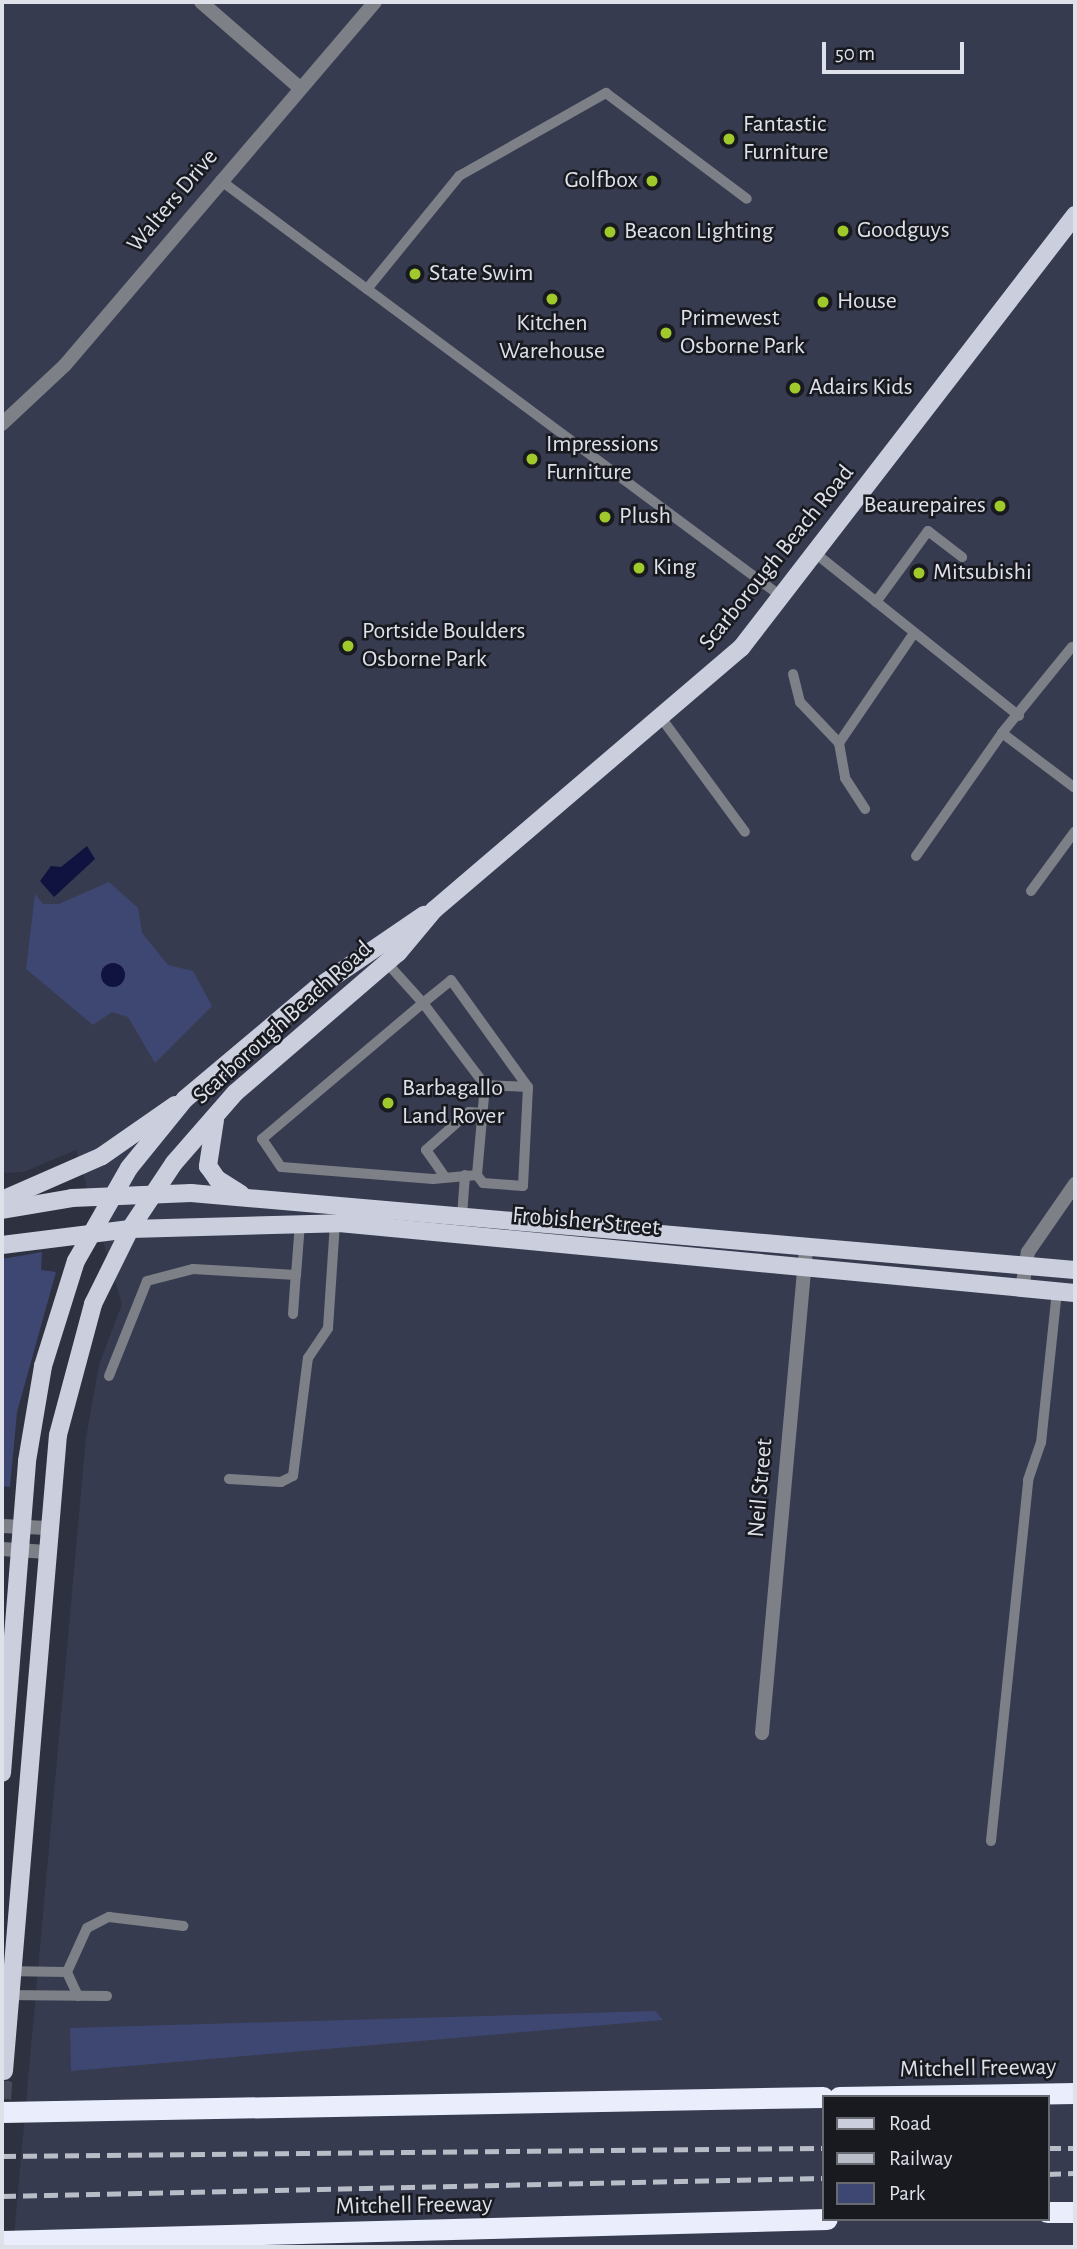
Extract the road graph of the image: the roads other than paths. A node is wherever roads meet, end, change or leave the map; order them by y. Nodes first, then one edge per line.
1 (201, 2) edge
2 (375, 2) edge
3 (300, 88) junction
4 (220, 180) junction
5 (747, 199) dead end
6 (1075, 215) edge
7 (367, 289) junction
8 (2, 424) edge
9 (816, 553) junction
10 (962, 557) dead end
11 (782, 597) junction
12 (876, 602) junction
13 (914, 633) junction
14 (1072, 647) dead end
15 (793, 674) dead end
16 (1019, 716) junction
17 (662, 719) junction
18 (1002, 733) junction
19 (839, 743) junction
20 (1075, 788) edge
21 (865, 808) dead end
22 (1075, 831) edge
23 (745, 832) dead end
24 (916, 856) dead end
25 (1031, 891) dead end
26 (434, 910) junction
27 (387, 963) junction
28 (423, 1003) junction
29 (485, 1085) junction
30 (528, 1087) junction
31 (186, 1100) junction
32 (218, 1110) junction
33 (482, 1113) junction
34 (471, 1175) junction
35 (445, 1177) junction
36 (1075, 1184) edge
37 (152, 1193) junction
38 (113, 1195) junction
39 (247, 1197) junction
40 (2, 1200) edge
41 (2, 1210) edge
42 (462, 1216) junction
43 (300, 1223) junction
44 (335, 1223) junction
45 (130, 1229) junction
46 (91, 1231) junction
47 (2, 1245) edge
48 (806, 1246) junction
49 (1024, 1265) junction
50 (804, 1268) junction
51 (1075, 1270) edge
52 (296, 1275) junction
53 (1022, 1289) junction
54 (1066, 1293) edge
55 (293, 1314) dead end
56 (109, 1376) dead end
57 (229, 1479) dead end
58 (2, 1526) edge
59 (23, 1527) junction
60 (48, 1528) junction
61 (2, 1549) edge
62 (21, 1550) junction
63 (47, 1552) junction
64 (7, 1675) edge
65 (762, 1733) dead end
66 (2, 1773) edge
67 (991, 1841) dead end
68 (183, 1926) dead end
69 (8, 1971) edge
70 (67, 1972) junction
71 (6, 1995) edge
72 (78, 1996) junction
73 (107, 1996) dead end
74 (4, 2071) dead end
75 (1075, 2093) edge
76 (957, 2095) edge
77 (822, 2097) edge
78 (2, 2112) edge
79 (1049, 2212) edge
80 (1075, 2212) edge
81 (822, 2219) edge
82 (2, 2241) edge

1 - 3 street
2 - 3 street, Walters Drive
3 - 4 street, Walters Drive
4 - 7 lane
4 - 8 street, Walters Drive
5 - 7 lane
6 - 9 main road, Scarborough Beach Road
7 - 11 lane
9 - 11 main road, Scarborough Beach Road
9 - 12 lane
10 - 12 lane
11 - 17 main road, Scarborough Beach Road
12 - 13 lane
13 - 16 lane
13 - 19 lane
14 - 16 lane
15 - 19 lane
16 - 18 lane
17 - 23 lane
17 - 26 main road, Scarborough Beach Road
18 - 20 lane
18 - 24 lane
19 - 21 lane
22 - 25 lane
26 - 27 main road, Scarborough Beach Road
26 - 31 main road, Scarborough Beach Road
27 - 28 lane
27 - 32 main road, Scarborough Beach Road
28 - 29 lane
28 - 30 lane
28 - 35 lane
29 - 30 lane
29 - 33 lane
30 - 34 lane
31 - 38 main road, Scarborough Beach Road
31 - 40 main road
32 - 37 main road, Scarborough Beach Road
32 - 39 main road
33 - 34 lane
33 - 35 lane
34 - 35 lane
34 - 42 lane
36 - 49 street
37 - 38 main road, Frobisher Street
37 - 39 main road, Frobisher Street
37 - 45 main road, Scarborough Beach Road
38 - 41 main road, Frobisher Street
38 - 46 main road, Scarborough Beach Road
39 - 42 main road, Frobisher Street
42 - 48 main road, Frobisher Street
43 - 44 main road, Frobisher Street
43 - 45 main road, Frobisher Street
43 - 52 lane
44 - 50 main road, Frobisher Street
44 - 57 lane
45 - 46 main road, Frobisher Street
45 - 60 main road, Scarborough Beach Road
46 - 47 main road, Frobisher Street
46 - 59 main road, Scarborough Beach Road
48 - 49 main road, Frobisher Street
48 - 50 street, Neil Street
49 - 51 main road, Frobisher Street
49 - 53 street
50 - 53 main road, Frobisher Street
50 - 65 street, Neil Street
52 - 55 lane
52 - 56 lane
53 - 54 main road, Frobisher Street
54 - 67 lane
58 - 59 street
59 - 60 street
59 - 62 main road, Scarborough Beach Road
60 - 63 main road, Scarborough Beach Road
61 - 62 street
62 - 63 street
62 - 64 main road, Scarborough Beach Road
63 - 69 main road, Scarborough Beach Road
64 - 66 main road, Scarborough Beach Road
68 - 70 lane
69 - 70 lane
69 - 71 main road, Scarborough Beach Road
70 - 72 lane
71 - 72 lane
71 - 74 main road, Scarborough Beach Road
72 - 73 lane
75 - 76 highway, Mitchell Freeway
77 - 78 highway
79 - 80 highway
81 - 82 highway, Mitchell Freeway

